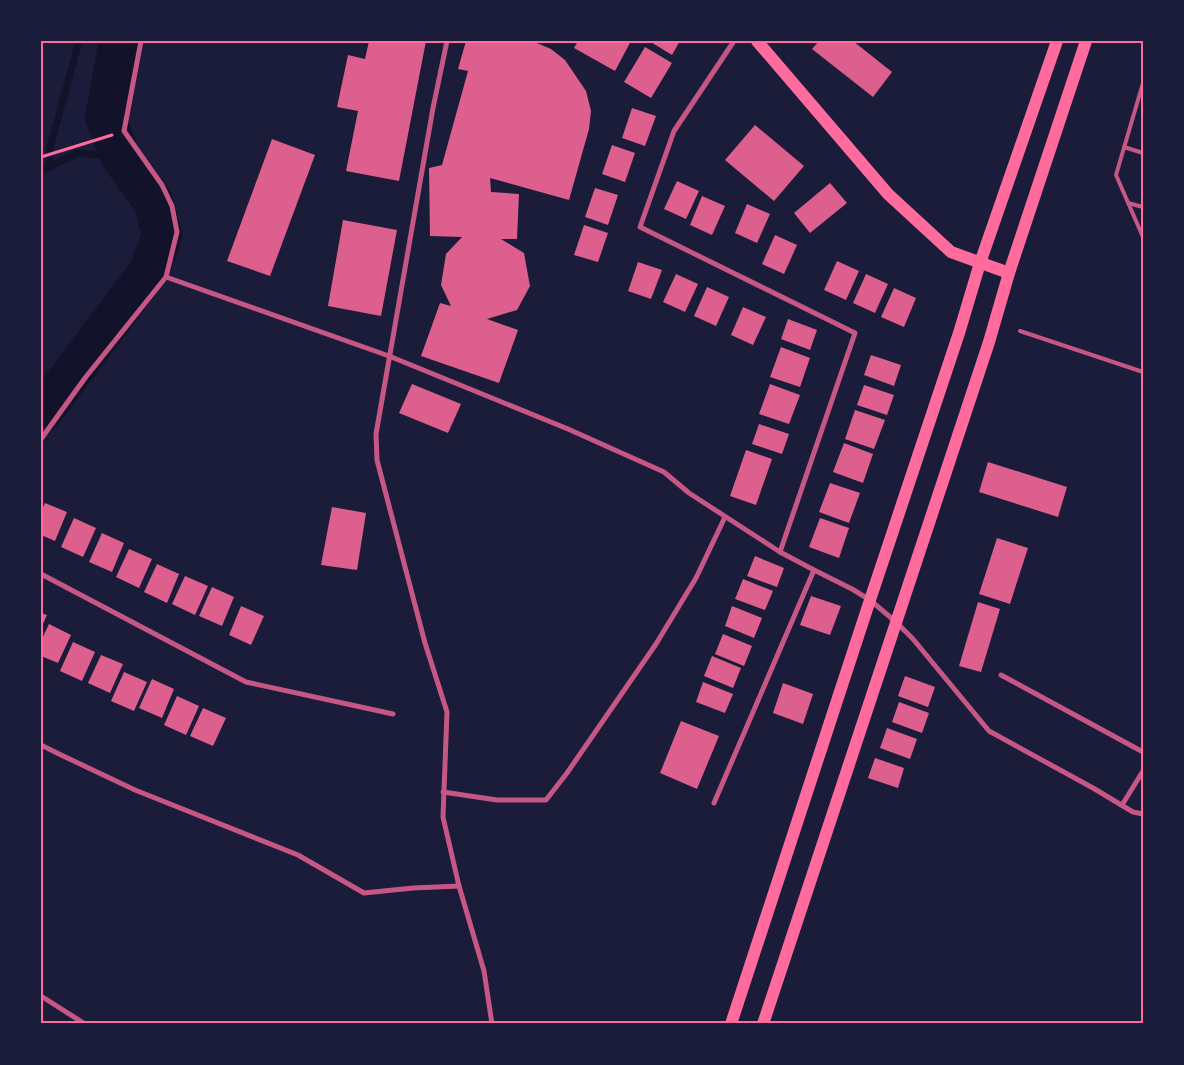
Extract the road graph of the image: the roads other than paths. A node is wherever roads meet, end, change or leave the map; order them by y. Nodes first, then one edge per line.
1 (141, 41) edge
2 (447, 41) edge
3 (734, 41) edge
4 (757, 41) edge
5 (1058, 41) edge
6 (1086, 41) edge
7 (1143, 83) edge
8 (1141, 95) edge
9 (1124, 147) junction
10 (1143, 153) edge
11 (1128, 202) junction
12 (1143, 207) edge
13 (1143, 237) edge
14 (980, 263) junction
15 (1009, 273) junction
16 (166, 277) junction
17 (1020, 331) dead end
18 (389, 356) junction
19 (1143, 372) edge
20 (41, 439) edge
21 (725, 517) junction
22 (780, 552) junction
23 (814, 570) junction
24 (41, 574) edge
25 (870, 600) junction
26 (896, 622) junction
27 (1001, 675) dead end
28 (393, 714) dead end
29 (41, 745) edge
30 (1143, 752) edge
31 (1143, 771) edge
32 (443, 792) junction
33 (714, 804) dead end
34 (1122, 805) junction
35 (1143, 814) edge
36 (460, 886) junction
37 (41, 996) edge
38 (85, 1024) edge
39 (492, 1024) edge
40 (731, 1024) edge
41 (763, 1024) edge

1 - 16 street
2 - 18 street
3 - 22 street
4 - 14 main road
5 - 14 main road
6 - 15 main road
7 - 8 lane
8 - 9 lane
9 - 10 lane
9 - 11 lane
11 - 12 lane
11 - 13 lane
14 - 15 main road
14 - 25 main road
15 - 26 main road
16 - 18 street
16 - 20 street
17 - 19 lane
18 - 21 street
18 - 32 street
21 - 22 street
21 - 32 street
22 - 23 street
23 - 25 street
23 - 33 street
24 - 28 street
25 - 26 street
25 - 40 main road
26 - 34 street
26 - 41 main road
27 - 30 street
29 - 36 street
31 - 34 street
32 - 36 street
34 - 35 street
36 - 39 street
37 - 38 street

